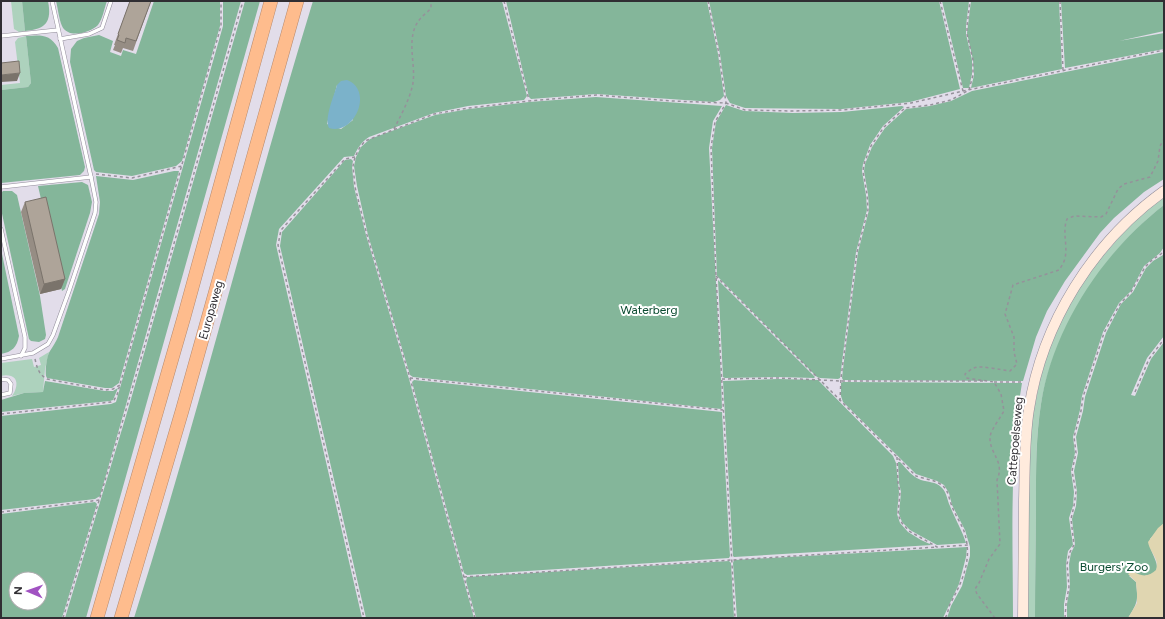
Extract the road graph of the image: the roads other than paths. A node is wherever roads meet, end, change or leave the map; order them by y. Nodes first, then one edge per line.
1 (52, 1) edge
2 (111, 1) edge
3 (271, 1) edge
4 (297, 1) edge
5 (58, 30) junction
6 (1, 36) edge
7 (60, 39) junction
8 (91, 175) junction
9 (1, 187) edge
10 (1164, 191) edge
11 (1, 229) edge
12 (21, 356) junction
13 (1, 359) edge
14 (1, 379) edge
15 (1, 395) edge
16 (97, 618) edge
17 (121, 618) edge
18 (1023, 618) edge

1 - 5 lane
2 - 7 lane
3 - 16 highway, Europaweg
4 - 17 highway, Europaweg
5 - 6 lane
5 - 7 lane
7 - 8 lane
8 - 9 lane
8 - 12 lane
10 - 18 street, Cattepoelseweg
11 - 12 lane
12 - 13 lane
14 - 15 lane

